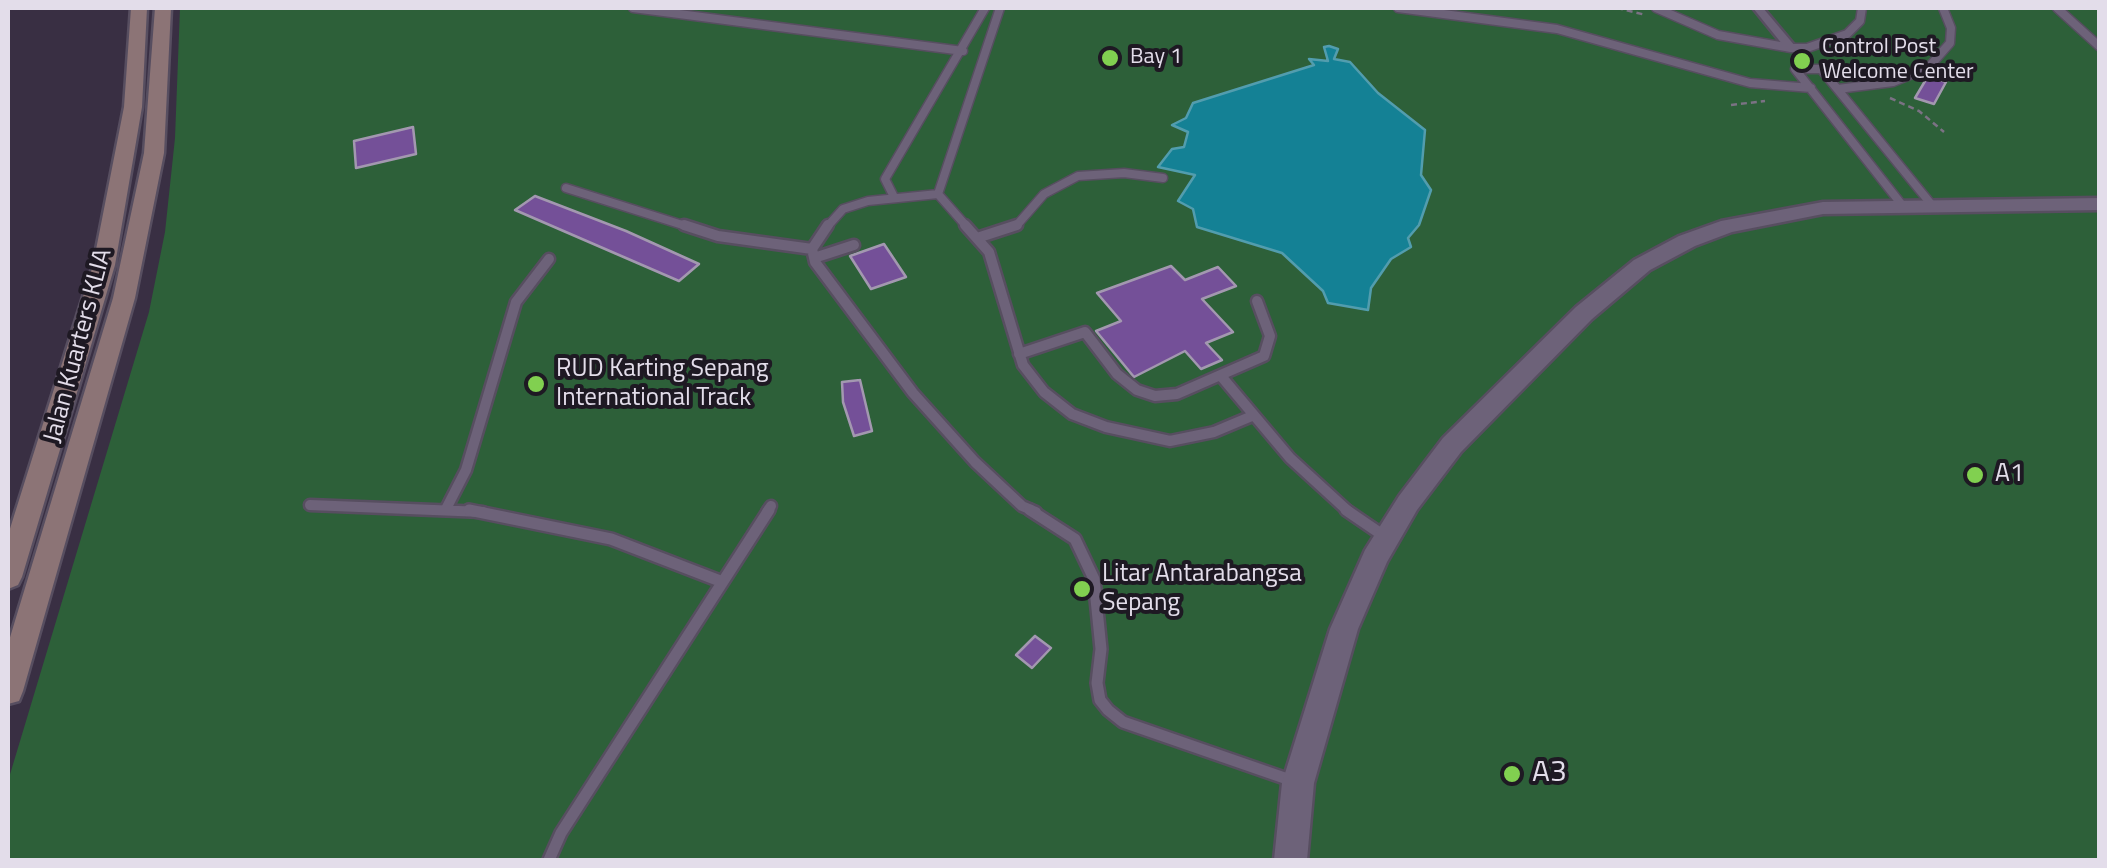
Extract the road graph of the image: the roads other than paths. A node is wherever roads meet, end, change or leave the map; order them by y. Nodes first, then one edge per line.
1 (140, 8) edge
2 (162, 8) edge
3 (633, 8) edge
4 (985, 8) edge
5 (1000, 8) edge
6 (1398, 8) edge
7 (1656, 8) edge
8 (1758, 8) edge
9 (1862, 8) edge
10 (1943, 8) edge
11 (2058, 8) edge
12 (2100, 46) edge
13 (1778, 48) junction
14 (1791, 48) junction
15 (1806, 48) junction
16 (962, 51) junction
17 (1821, 68) junction
18 (1796, 69) junction
19 (1811, 88) junction
20 (1838, 89) junction
21 (1163, 178) dead end
22 (566, 188) dead end
23 (938, 194) junction
24 (894, 197) junction
25 (1931, 204) junction
26 (2100, 204) edge
27 (1902, 205) junction
28 (977, 238) junction
29 (854, 245) dead end
30 (813, 253) junction
31 (549, 260) dead end
32 (1257, 301) dead end
33 (1018, 354) junction
34 (1221, 376) junction
35 (1252, 416) junction
36 (310, 505) dead end
37 (771, 506) dead end
38 (446, 508) junction
39 (1387, 538) junction
40 (8, 577) edge
41 (720, 581) junction
42 (8, 691) edge
43 (1298, 783) junction
44 (549, 860) edge
45 (1290, 860) edge

1 - 40 main road, Jalan Kuarters KLIA
2 - 42 main road, Jalan Kuarters KLIA
3 - 16 lane
4 - 16 lane
5 - 23 lane
6 - 19 lane
7 - 13 lane
8 - 14 street
9 - 15 lane
10 - 20 lane
11 - 12 lane
13 - 14 lane
13 - 18 lane
14 - 15 lane
15 - 17 lane
16 - 24 lane
17 - 18 lane
17 - 20 lane
18 - 19 lane
19 - 27 lane
20 - 25 lane
21 - 28 lane
22 - 30 lane
23 - 24 lane
23 - 28 lane
24 - 30 lane
25 - 26 street
25 - 27 street
27 - 39 street
28 - 33 lane
29 - 30 lane
30 - 43 lane
31 - 38 lane
32 - 34 lane
33 - 34 lane
33 - 35 lane
34 - 35 lane
35 - 39 lane
36 - 38 lane
37 - 41 lane
38 - 41 lane
39 - 43 street
41 - 44 lane
43 - 45 street

